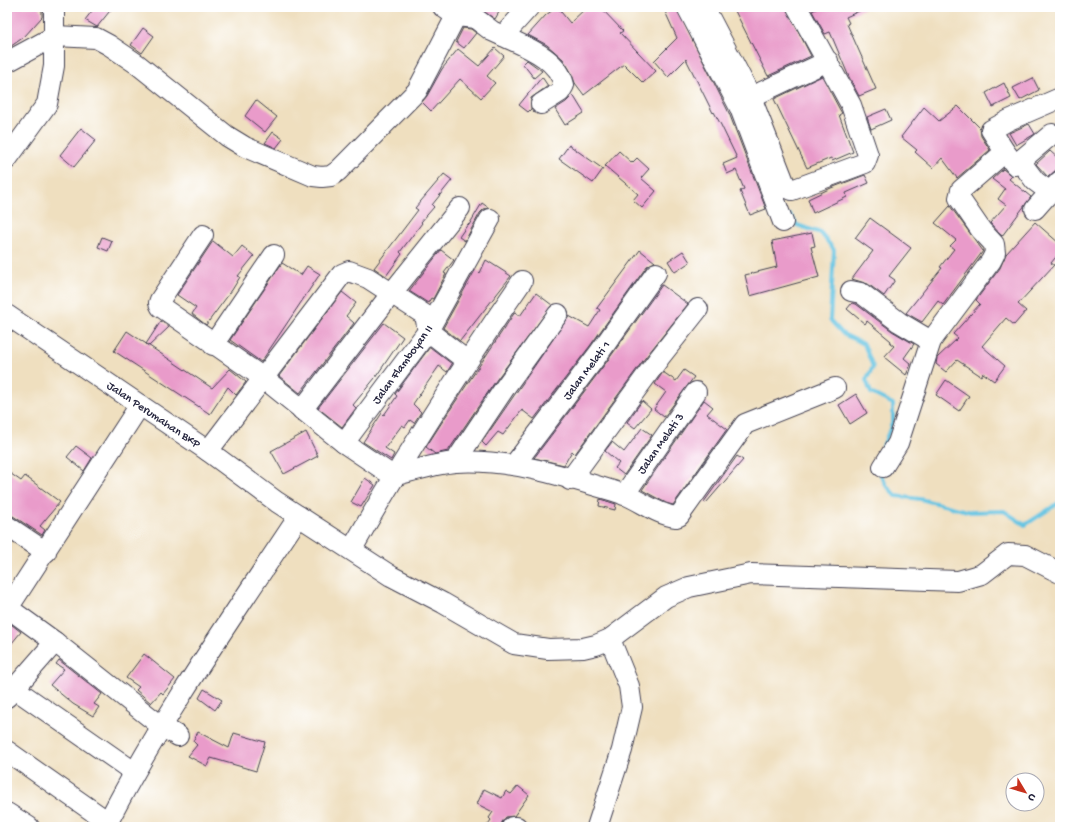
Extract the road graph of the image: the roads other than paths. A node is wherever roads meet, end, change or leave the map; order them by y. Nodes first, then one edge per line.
1 (54, 7) edge
2 (529, 7) edge
3 (687, 7) edge
4 (704, 7) edge
5 (797, 7) edge
6 (450, 12) edge
7 (55, 36) junction
8 (504, 36) junction
9 (828, 61) junction
10 (7, 62) edge
11 (751, 97) junction
12 (1060, 98) edge
13 (541, 104) dead end
14 (1052, 134) dead end
15 (1012, 157) junction
16 (7, 159) edge
17 (1055, 187) edge
18 (460, 208) dead end
19 (1035, 208) dead end
20 (490, 219) dead end
21 (783, 222) dead end
22 (203, 235) dead end
23 (274, 255) dead end
24 (656, 273) dead end
25 (522, 281) dead end
26 (851, 291) dead end
27 (391, 294) junction
28 (698, 309) dead end
29 (7, 314) edge
30 (558, 314) dead end
31 (428, 332) junction
32 (931, 342) junction
33 (213, 345) junction
34 (467, 361) junction
35 (262, 377) junction
36 (835, 388) dead end
37 (696, 392) dead end
38 (140, 405) junction
39 (302, 410) junction
40 (344, 443) junction
41 (208, 451) junction
42 (455, 462) junction
43 (514, 465) junction
44 (883, 467) dead end
45 (393, 476) junction
46 (570, 480) junction
47 (624, 495) junction
48 (299, 516) junction
49 (7, 526) edge
50 (352, 549) junction
51 (46, 552) junction
52 (1060, 573) edge
53 (610, 639) junction
54 (55, 642) junction
55 (11, 693) edge
56 (161, 726) junction
57 (178, 736) dead end
58 (7, 751) edge
59 (134, 772) junction
60 (7, 813) edge
61 (29, 827) edge
62 (512, 827) edge
63 (517, 827) edge
64 (597, 827) edge

1 - 7 street
2 - 8 street
3 - 21 street
4 - 11 street
5 - 9 street
6 - 7 street
6 - 8 street
7 - 10 street
7 - 16 street
8 - 13 street
9 - 11 street
9 - 11 street
12 - 15 street
14 - 15 street
15 - 17 street
15 - 32 street
17 - 19 street
18 - 27 street
20 - 31 street, Jalan Flamboyan II
22 - 33 street
23 - 33 street
24 - 43 street, Jalan Melati 1
25 - 34 street
26 - 32 street
27 - 31 street
27 - 35 street
27 - 39 street
28 - 46 street
29 - 38 street, Jalan Perumahan BKP
30 - 42 street
31 - 34 street
31 - 40 street, Jalan Flamboyan II
32 - 44 street
33 - 35 street
34 - 45 street
35 - 39 street
35 - 41 street
36 - 47 street
37 - 47 street, Jalan Melati 3
38 - 41 street, Jalan Perumahan BKP
38 - 51 street
39 - 40 street
40 - 45 street
41 - 48 street, Jalan Perumahan BKP
42 - 43 street
42 - 45 street
43 - 46 street
45 - 50 street
46 - 47 street
48 - 50 street, Jalan Perumahan BKP
48 - 56 street
49 - 51 street
50 - 53 street, Jalan Perumahan BKP
51 - 54 street
52 - 53 street, Jalan Perumahan BKP
53 - 64 street
54 - 55 street
54 - 56 street
55 - 59 street
56 - 57 street
56 - 59 street
58 - 59 street
60 - 61 street
62 - 63 street

